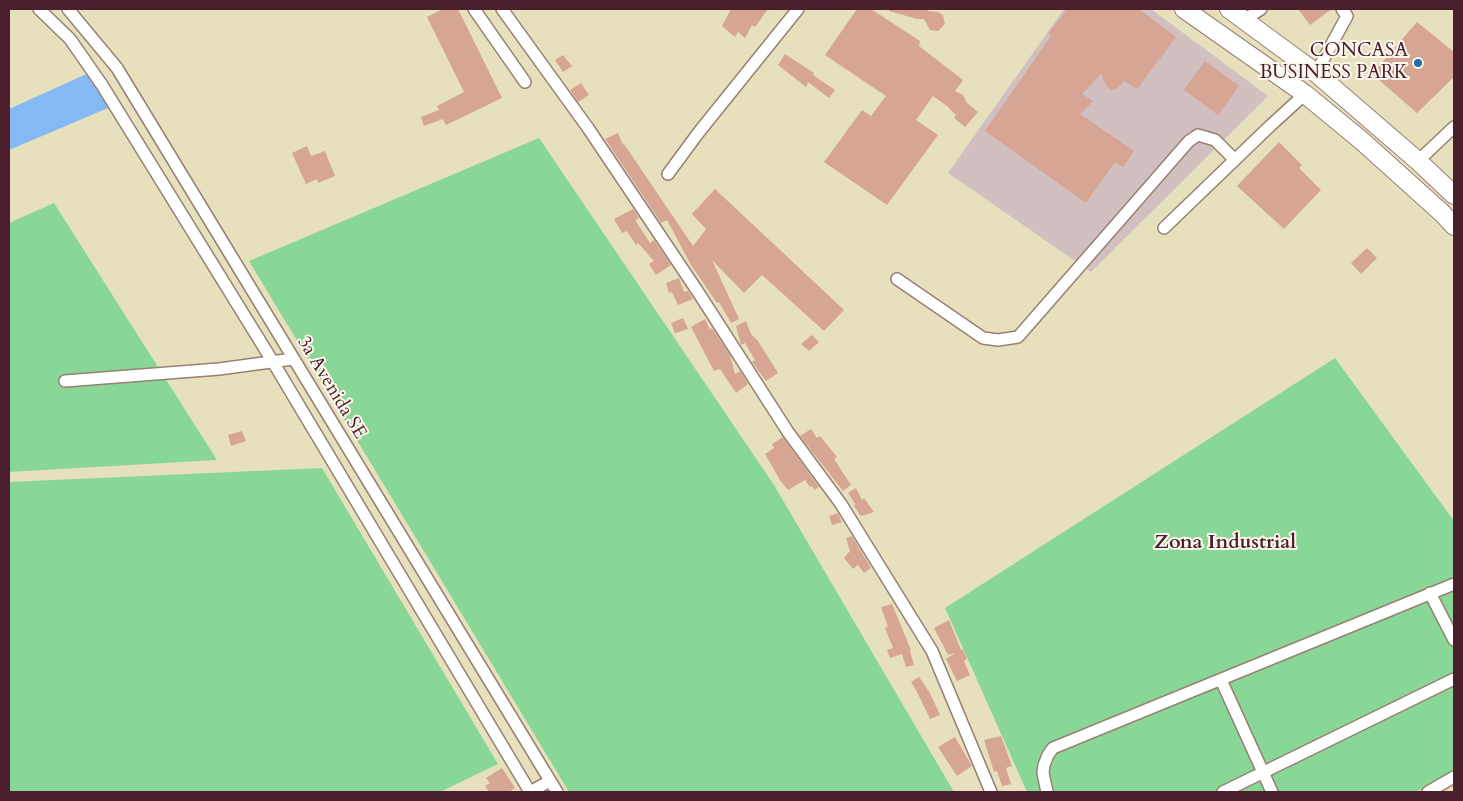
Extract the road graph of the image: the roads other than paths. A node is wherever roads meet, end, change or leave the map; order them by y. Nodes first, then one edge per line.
1 (39, 9) edge
2 (68, 9) edge
3 (474, 9) edge
4 (502, 9) edge
5 (798, 9) edge
6 (1184, 9) edge
7 (1229, 9) edge
8 (1261, 9) edge
9 (1342, 9) edge
10 (1244, 20) junction
11 (1316, 73) junction
12 (525, 82) dead end
13 (1305, 94) junction
14 (1454, 127) edge
15 (1235, 160) junction
16 (1418, 161) junction
17 (668, 174) dead end
18 (1454, 195) edge
19 (1454, 226) edge
20 (1164, 228) dead end
21 (897, 279) dead end
22 (293, 359) junction
23 (273, 362) junction
24 (65, 382) dead end
25 (1454, 584) edge
26 (1430, 593) junction
27 (1454, 640) edge
28 (1454, 679) edge
29 (1221, 680) junction
30 (1262, 773) junction
31 (1454, 778) edge
32 (550, 781) junction
33 (530, 792) edge
34 (556, 792) edge
35 (991, 792) edge
36 (1047, 792) edge
37 (1223, 792) edge
38 (1272, 792) edge
39 (1428, 792) edge

1 - 23 street
2 - 22 street, 3a Avenida SE
3 - 12 street
4 - 35 street
5 - 17 street
6 - 13 highway
7 - 10 highway
8 - 10 street
9 - 11 street
10 - 11 highway
11 - 16 highway
13 - 15 street
13 - 19 highway
14 - 16 street
15 - 20 street
15 - 21 street
16 - 18 highway
22 - 23 street
22 - 32 street, 3a Avenida SE
23 - 24 street
23 - 33 street
25 - 26 street
26 - 27 street
26 - 29 street
28 - 30 street
29 - 30 street
29 - 36 street
30 - 37 street
30 - 38 street
31 - 39 street
32 - 33 street
32 - 34 street, 3a Avenida SE

